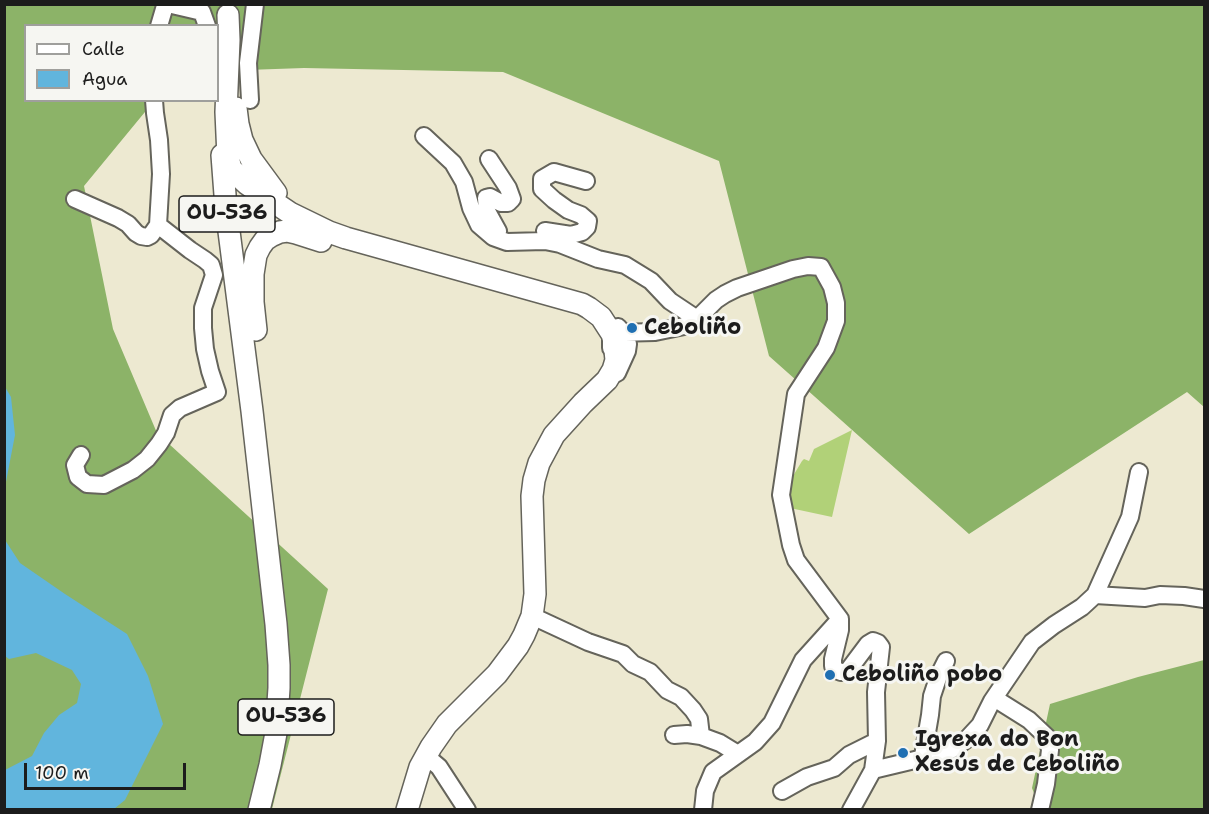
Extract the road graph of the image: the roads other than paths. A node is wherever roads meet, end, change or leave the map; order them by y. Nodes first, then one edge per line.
1 (238, 9) edge
2 (205, 14) edge
3 (160, 24) edge
4 (250, 100) dead end
5 (221, 101) edge
6 (154, 102) edge
7 (424, 136) dead end
8 (489, 159) dead end
9 (234, 173) junction
10 (586, 181) dead end
11 (276, 193) junction
12 (75, 199) dead end
13 (305, 221) junction
14 (158, 225) junction
15 (496, 234) junction
16 (425, 260) junction
17 (236, 287) junction
18 (597, 318) junction
19 (697, 319) junction
20 (614, 354) junction
21 (258, 411) junction
22 (81, 455) dead end
23 (1139, 472) dead end
24 (1095, 595) junction
25 (1204, 599) edge
26 (532, 616) junction
27 (840, 619) junction
28 (280, 624) junction
29 (946, 662) dead end
30 (994, 698) junction
31 (674, 735) dead end
32 (700, 736) junction
33 (876, 747) junction
34 (738, 754) junction
35 (426, 756) junction
36 (923, 756) junction
37 (873, 770) junction
38 (782, 791) dead end
39 (853, 807) edge
40 (259, 810) edge
41 (268, 810) edge
42 (407, 810) edge
43 (467, 810) edge
44 (703, 810) edge
45 (1040, 810) edge

1 - 4 street
1 - 5 main road, OU-536
1 - 9 main road, OU-536
1 - 11 main road
2 - 3 street
5 - 9 main road
5 - 17 main road, OU-536
6 - 14 street
7 - 15 street
8 - 15 street
9 - 11 main road
9 - 13 main road
9 - 17 main road
9 - 21 main road, OU-536
10 - 15 street
11 - 13 main road
12 - 14 street
13 - 16 main road
14 - 22 street
15 - 19 street
16 - 18 main road
16 - 21 main road
17 - 21 main road, OU-536
18 - 20 main road
18 - 20 main road
19 - 20 street
19 - 27 street
20 - 26 main road
21 - 28 main road, OU-536
21 - 28 main road, OU-536
23 - 24 street
24 - 25 street
24 - 30 street
26 - 32 street
26 - 35 main road
27 - 33 street
27 - 34 street
28 - 40 main road, OU-536
28 - 41 main road, OU-536
29 - 36 street
30 - 36 street
30 - 45 street
31 - 32 street
32 - 34 street
33 - 37 street
33 - 38 street
34 - 44 street
35 - 42 main road
35 - 43 street
36 - 37 street
37 - 39 street

